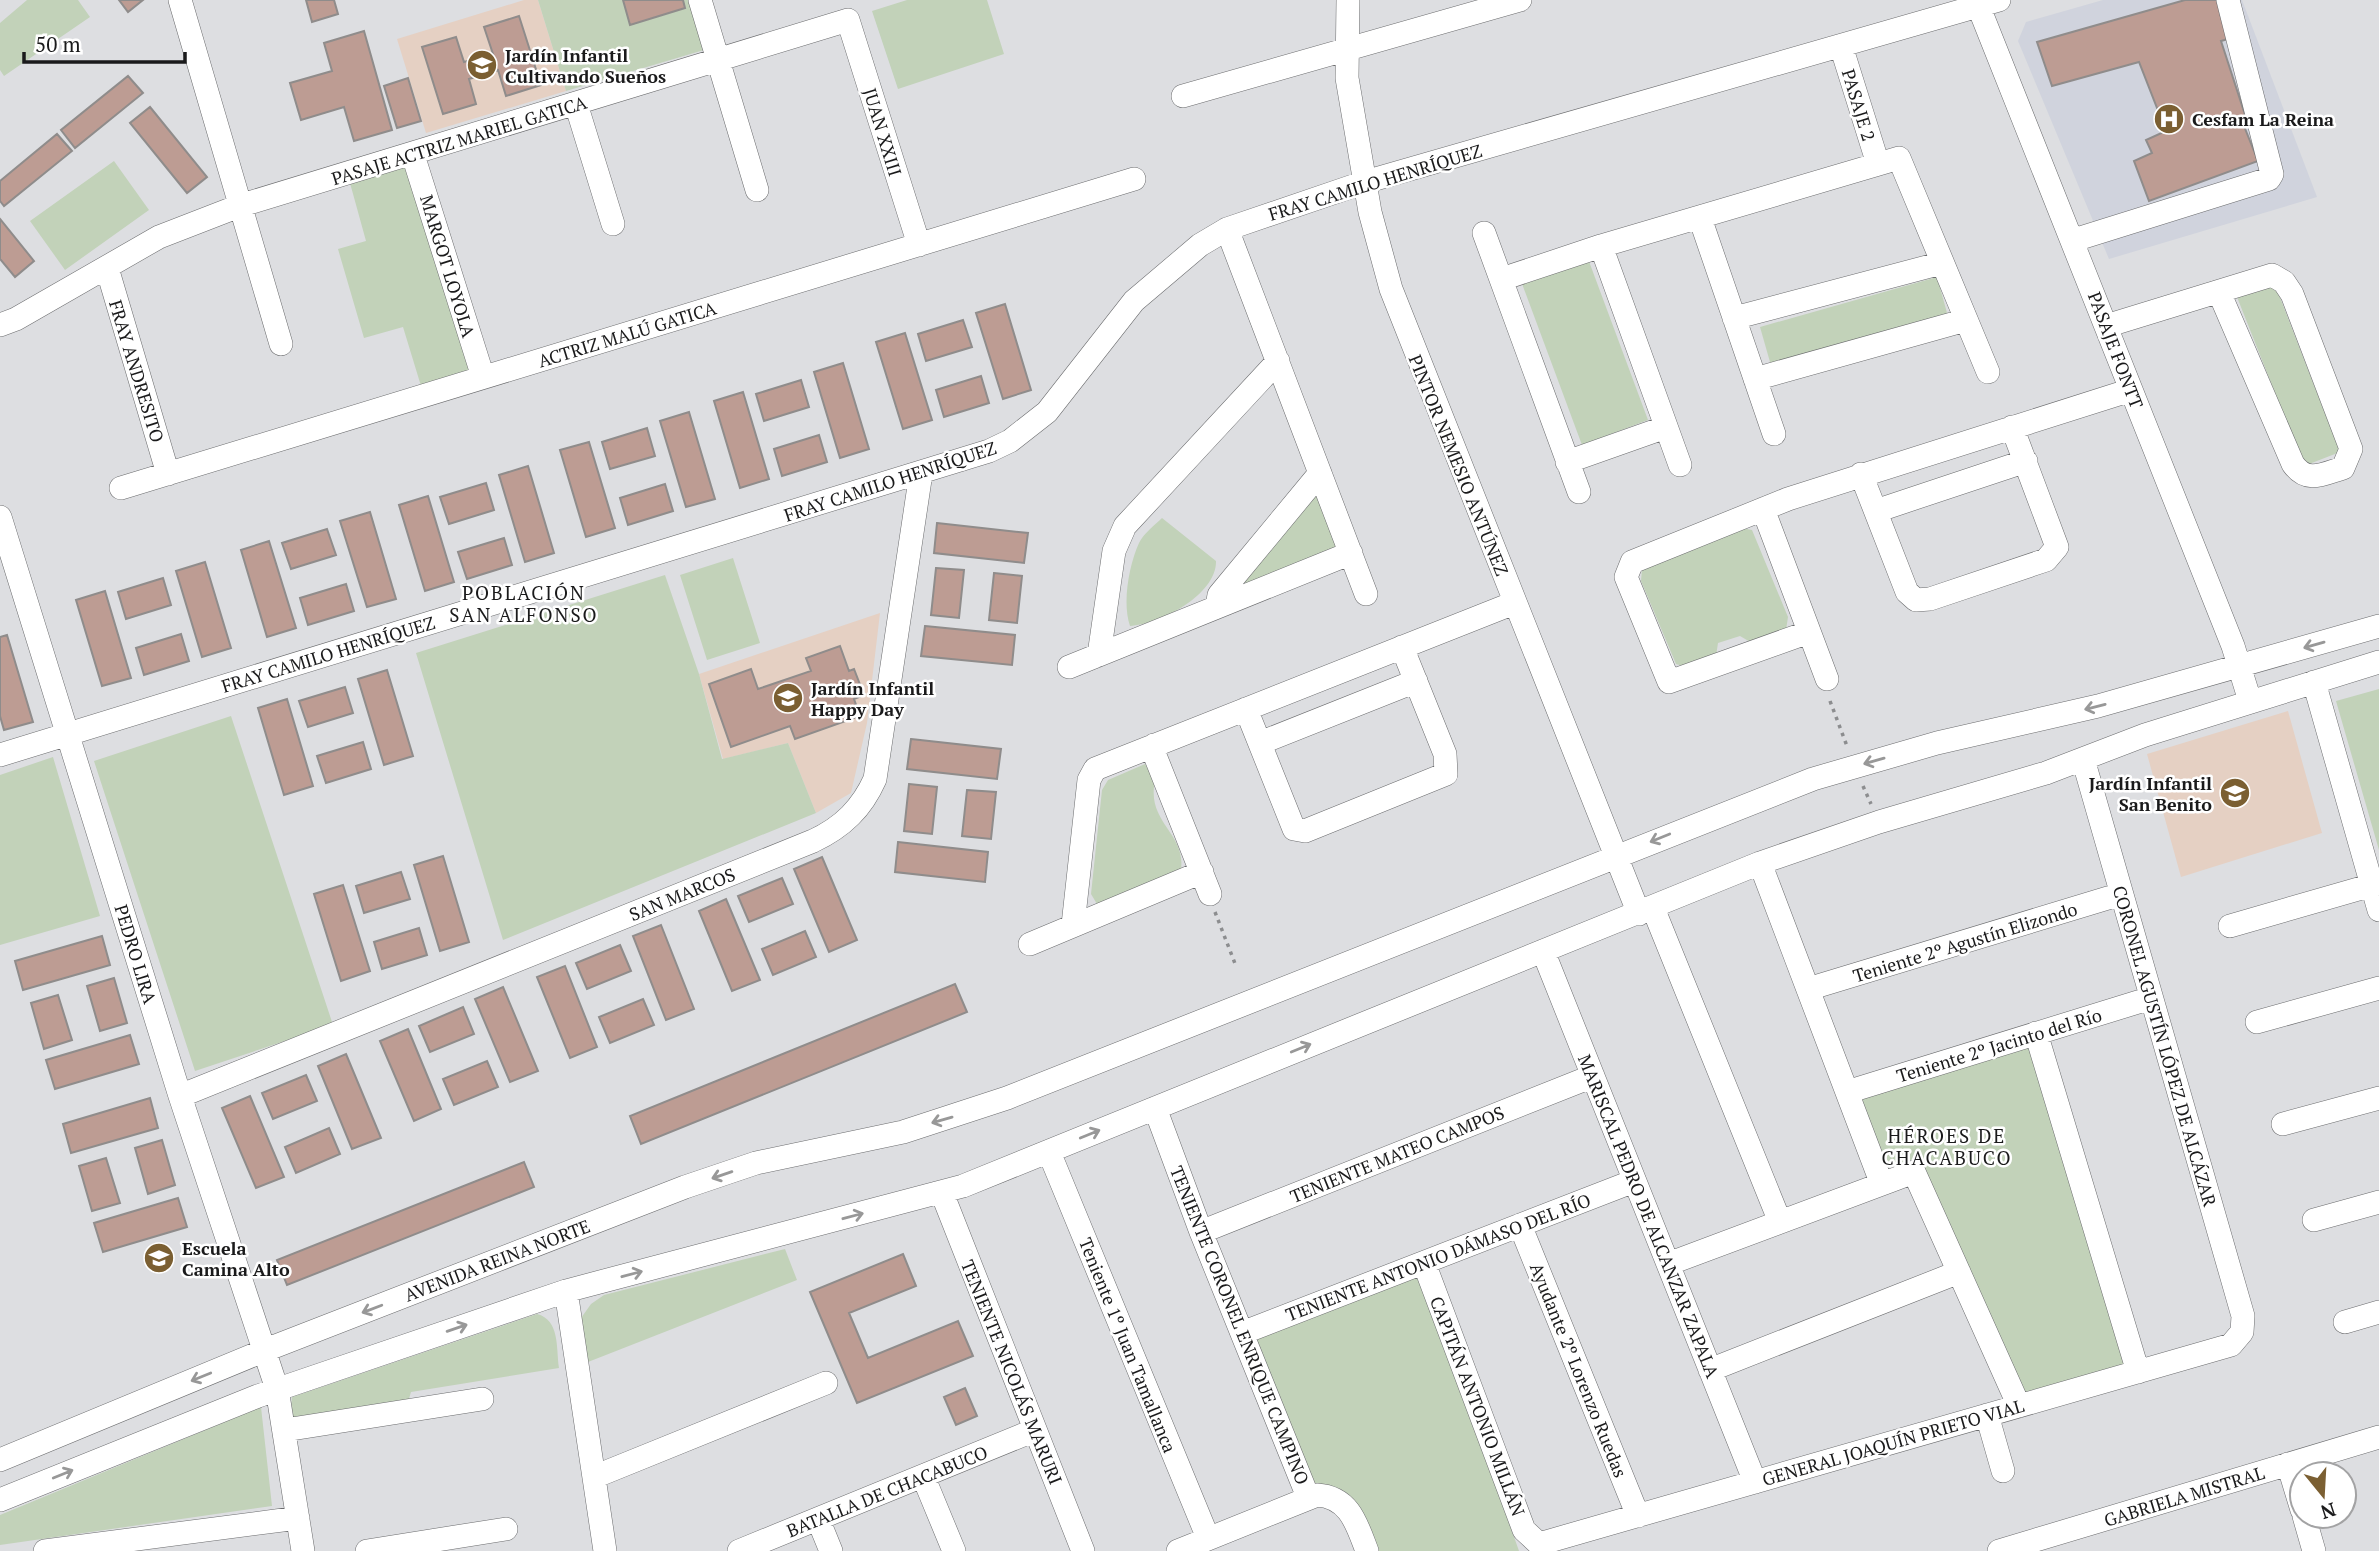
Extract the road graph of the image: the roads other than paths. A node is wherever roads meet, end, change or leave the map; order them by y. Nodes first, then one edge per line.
1 (180, 0) edge
2 (700, 0) edge
3 (1348, 0) edge
4 (1520, 0) edge
5 (2228, 0) edge
6 (1985, 2) edge
7 (848, 20) joint
8 (1841, 46) junction
9 (1347, 50) junction
10 (719, 61) junction
11 (1183, 96) dead end
12 (576, 104) junction
13 (413, 155) junction
14 (1878, 164) junction
15 (1133, 179) dead end
16 (1365, 182) junction
17 (757, 190) dead end
18 (239, 206) junction
19 (1700, 218) junction
20 (612, 224) dead end
21 (1227, 229) junction
22 (1484, 233) dead end
23 (2074, 240) junction
24 (919, 245) junction
25 (1601, 246) junction
26 (1942, 263) junction
27 (107, 268) junction
28 (1502, 279) junction
29 (2219, 292) junction
30 (1734, 318) junction
31 (1966, 320) junction
32 (0, 325) edge
33 (2106, 326) junction
34 (281, 344) dead end
35 (1278, 361) junction
36 (1988, 372) dead end
37 (483, 377) junction
38 (1755, 379) junction
39 (2131, 390) junction
40 (1666, 427) junction
41 (2012, 427) junction
42 (1774, 434) dead end
43 (2026, 461) junction
44 (1567, 462) junction
45 (1680, 465) dead end
46 (921, 473) junction
47 (1321, 473) junction
48 (168, 474) junction
49 (1861, 474) junction
50 (121, 488) dead end
51 (1579, 492) dead end
52 (1763, 509) junction
53 (1876, 511) junction
54 (0, 517) edge
55 (1351, 553) junction
56 (1366, 594) dead end
57 (1514, 603) junction
58 (1216, 607) junction
59 (2379, 626) edge
60 (1809, 632) junction
61 (1402, 647) junction
62 (1099, 655) junction
63 (2379, 662) edge
64 (2240, 666) junction
65 (1069, 667) dead end
66 (1827, 679) dead end
67 (1416, 681) junction
68 (2314, 682) junction
69 (2250, 701) junction
70 (1246, 709) junction
71 (67, 733) junction
72 (1260, 743) junction
73 (1154, 745) junction
74 (0, 755) edge
75 (2083, 759) junction
76 (1616, 856) junction
77 (1760, 863) junction
78 (2375, 884) edge
79 (2122, 894) junction
80 (1646, 911) junction
81 (2379, 911) edge
82 (1073, 925) junction
83 (2230, 926) dead end
84 (1030, 944) dead end
85 (1543, 951) junction
86 (2379, 988) edge
87 (1808, 989) junction
88 (2151, 998) junction
89 (2257, 1022) dead end
90 (2036, 1033) junction
91 (1593, 1076) junction
92 (1847, 1093) junction
93 (180, 1096) junction
94 (2379, 1098) edge
95 (1155, 1108) junction
96 (2283, 1124) dead end
97 (1049, 1152) junction
98 (1634, 1181) junction
99 (1881, 1182) junction
100 (942, 1193) junction
101 (2379, 1202) edge
102 (2314, 1220) dead end
103 (1780, 1222) junction
104 (1520, 1225) junction
105 (1200, 1232) junction
106 (1424, 1263) junction
107 (1668, 1264) junction
108 (1959, 1272) junction
109 (566, 1291) junction
110 (2379, 1312) edge
111 (2345, 1322) dead end
112 (2242, 1332) joint
113 (1242, 1333) junction
114 (263, 1351) junction
115 (1710, 1370) junction
116 (2138, 1372) junction
117 (827, 1383) dead end
118 (277, 1389) junction
119 (482, 1399) dead end
120 (2019, 1406) junction
121 (1987, 1415) junction
122 (285, 1430) junction
123 (1035, 1430) junction
124 (2374, 1439) edge
125 (0, 1460) edge
126 (2302, 1460) edge
127 (2288, 1464) edge
128 (2003, 1471) dead end
129 (923, 1476) junction
130 (594, 1477) junction
131 (1755, 1482) junction
132 (1308, 1497) junction
133 (0, 1500) edge
134 (1638, 1516) junction
135 (298, 1518) junction
136 (818, 1519) junction
137 (506, 1529) dead end
138 (2308, 1530) edge
139 (1208, 1538) junction
140 (1540, 1548) edge
141 (45, 1551) edge
142 (303, 1551) edge
143 (367, 1551) edge
144 (605, 1551) edge
145 (740, 1551) edge
146 (831, 1551) edge
147 (954, 1551) edge
148 (1083, 1551) edge
149 (1178, 1551) edge
150 (1367, 1551) edge
151 (1999, 1551) edge
152 (2314, 1551) edge

1 - 18 street
2 - 10 street
3 - 9 street, PINTOR NEMESIO ANTÚNEZ
4 - 9 street
5 - 23 street
6 - 8 street, FRAY CAMILO HENRÍQUEZ
6 - 23 street, PASAJE FONTT
7 - 10 street, PASAJE ACTRIZ MARIEL GATICA
7 - 24 street, JUAN XXIII
8 - 14 street, PASAJE 2
8 - 16 street, FRAY CAMILO HENRÍQUEZ
9 - 11 street
9 - 16 street, PINTOR NEMESIO ANTÚNEZ
10 - 12 street, PASAJE ACTRIZ MARIEL GATICA
10 - 17 street
12 - 13 street, PASAJE ACTRIZ MARIEL GATICA
12 - 20 street
13 - 18 street, PASAJE ACTRIZ MARIEL GATICA
13 - 37 street, MARGOT LOYOLA
14 - 19 street
14 - 26 street
15 - 24 street, ACTRIZ MALÚ GATICA
16 - 21 street, FRAY CAMILO HENRÍQUEZ
16 - 57 street, PINTOR NEMESIO ANTÚNEZ
18 - 27 street, PASAJE ACTRIZ MARIEL GATICA
18 - 34 street
19 - 25 street
19 - 30 street
21 - 35 street
21 - 46 street, FRAY CAMILO HENRÍQUEZ
22 - 28 street
23 - 33 street, PASAJE FONTT
24 - 37 street, ACTRIZ MALÚ GATICA
25 - 28 street
25 - 40 street
26 - 30 street
26 - 31 street
27 - 32 street, PASAJE ACTRIZ MARIEL GATICA
27 - 48 street, FRAY ANDRESITO
28 - 44 street
29 - 29 street
29 - 33 street
30 - 38 street
31 - 36 street
31 - 38 street
33 - 39 street, PASAJE FONTT
35 - 47 street
35 - 62 street
37 - 48 street, ACTRIZ MALÚ GATICA
38 - 42 street
39 - 41 street
39 - 64 street, PASAJE FONTT
40 - 44 street
40 - 45 street
41 - 43 street
41 - 49 street
43 - 53 street
43 - 53 street
44 - 51 street
46 - 71 street, FRAY CAMILO HENRÍQUEZ
46 - 93 street, SAN MARCOS
47 - 55 street
47 - 58 street
48 - 50 street, ACTRIZ MALÚ GATICA
49 - 52 street
49 - 53 street
52 - 60 street
52 - 60 street
54 - 71 street, PEDRO LIRA
55 - 56 street
55 - 58 street
57 - 61 street
57 - 76 street, PINTOR NEMESIO ANTÚNEZ
58 - 62 street
59 -> 64 street, AVENIDA REINA NORTE
60 - 66 street
61 - 67 street
61 - 70 street
62 - 65 street
63 - 68 street
64 - 69 street, PASAJE FONTT
64 -> 76 street, AVENIDA REINA NORTE
67 - 72 street
67 - 72 street
68 - 69 street
68 - 78 street
69 - 75 street
70 - 72 street
70 - 73 street
71 - 74 street, FRAY CAMILO HENRÍQUEZ
71 - 93 street, PEDRO LIRA
73 - 82 street
73 - 82 street
75 - 77 street
75 - 79 street, CORONEL AGUSTÍN LÓPEZ DE ALCÁZAR
76 - 80 street, PINTOR NEMESIO ANTÚNEZ
76 -> 114 street, AVENIDA REINA NORTE
77 - 80 street
77 - 87 street
78 - 81 street
78 - 83 street
79 - 87 street, Teniente 2º Agustín Elizondo
79 - 88 street, CORONEL AGUSTÍN LÓPEZ DE ALCÁZAR
80 - 85 street
80 - 103 street, PINTOR NEMESIO ANTÚNEZ
82 - 84 street
85 - 91 street, MARISCAL PEDRO DE ALCANZAR ZAPALA
95 -> 85 street
86 - 89 street
87 - 92 street
88 - 90 street, Teniente 2º Jacinto del Río
88 - 112 street, CORONEL AGUSTÍN LÓPEZ DE ALCÁZAR
90 - 92 street, Teniente 2º Jacinto del Río
90 - 116 street
91 - 98 street, MARISCAL PEDRO DE ALCANZAR ZAPALA
91 - 105 street, TENIENTE MATEO CAMPOS
92 - 99 street
93 - 114 street, PEDRO LIRA
94 - 96 street
97 -> 95 street
95 - 105 street, TENIENTE CORONEL ENRIQUE CAMPINO
97 - 100 street
97 - 139 street, Teniente 1º Juan Tamallanca
98 - 104 street, TENIENTE ANTONIO DÁMASO DEL RÍO
98 - 107 street, MARISCAL PEDRO DE ALCANZAR ZAPALA
99 - 103 street
99 - 108 street
109 -> 100 street
100 - 123 street, TENIENTE NICOLÁS MARURI
101 - 102 street
103 - 107 street
104 - 106 street, TENIENTE ANTONIO DÁMASO DEL RÍO
104 - 134 street, Ayudante 2º Lorenzo Ruedas
105 - 113 street, TENIENTE CORONEL ENRIQUE CAMPINO
106 - 113 street, TENIENTE ANTONIO DÁMASO DEL RÍO
106 - 140 street, CAPITÁN ANTONIO MILLÁN
107 - 115 street, MARISCAL PEDRO DE ALCANZAR ZAPALA
108 - 115 street
108 - 120 street
118 -> 109 street
109 - 130 street
110 - 111 street
112 - 116 street, GENERAL JOAQUÍN PRIETO VIAL
113 - 132 street, TENIENTE CORONEL ENRIQUE CAMPINO
114 - 118 street, PEDRO LIRA
114 -> 125 street, AVENIDA REINA NORTE
115 - 131 street, MARISCAL PEDRO DE ALCANZAR ZAPALA
116 - 120 street, GENERAL JOAQUÍN PRIETO VIAL
117 - 130 street
118 - 122 street, PEDRO LIRA
133 -> 118 street
119 - 122 street
120 - 121 street, GENERAL JOAQUÍN PRIETO VIAL
121 - 128 street
121 - 131 street, GENERAL JOAQUÍN PRIETO VIAL
122 - 135 street, PEDRO LIRA
123 - 129 street, BATALLA DE CHACABUCO
123 - 148 street, TENIENTE NICOLÁS MARURI
124 - 126 street, GABRIELA MISTRAL
127 - 151 street, GABRIELA MISTRAL
129 - 136 street, BATALLA DE CHACABUCO
129 - 147 street
130 - 144 street
131 - 134 street, GENERAL JOAQUÍN PRIETO VIAL
132 - 139 street
132 - 150 street, TENIENTE CORONEL ENRIQUE CAMPINO
134 - 140 street, GENERAL JOAQUÍN PRIETO VIAL
135 - 141 street
135 - 142 street, PEDRO LIRA
136 - 145 street, BATALLA DE CHACABUCO
136 - 146 street
137 - 143 street
138 - 152 street
139 - 149 street

